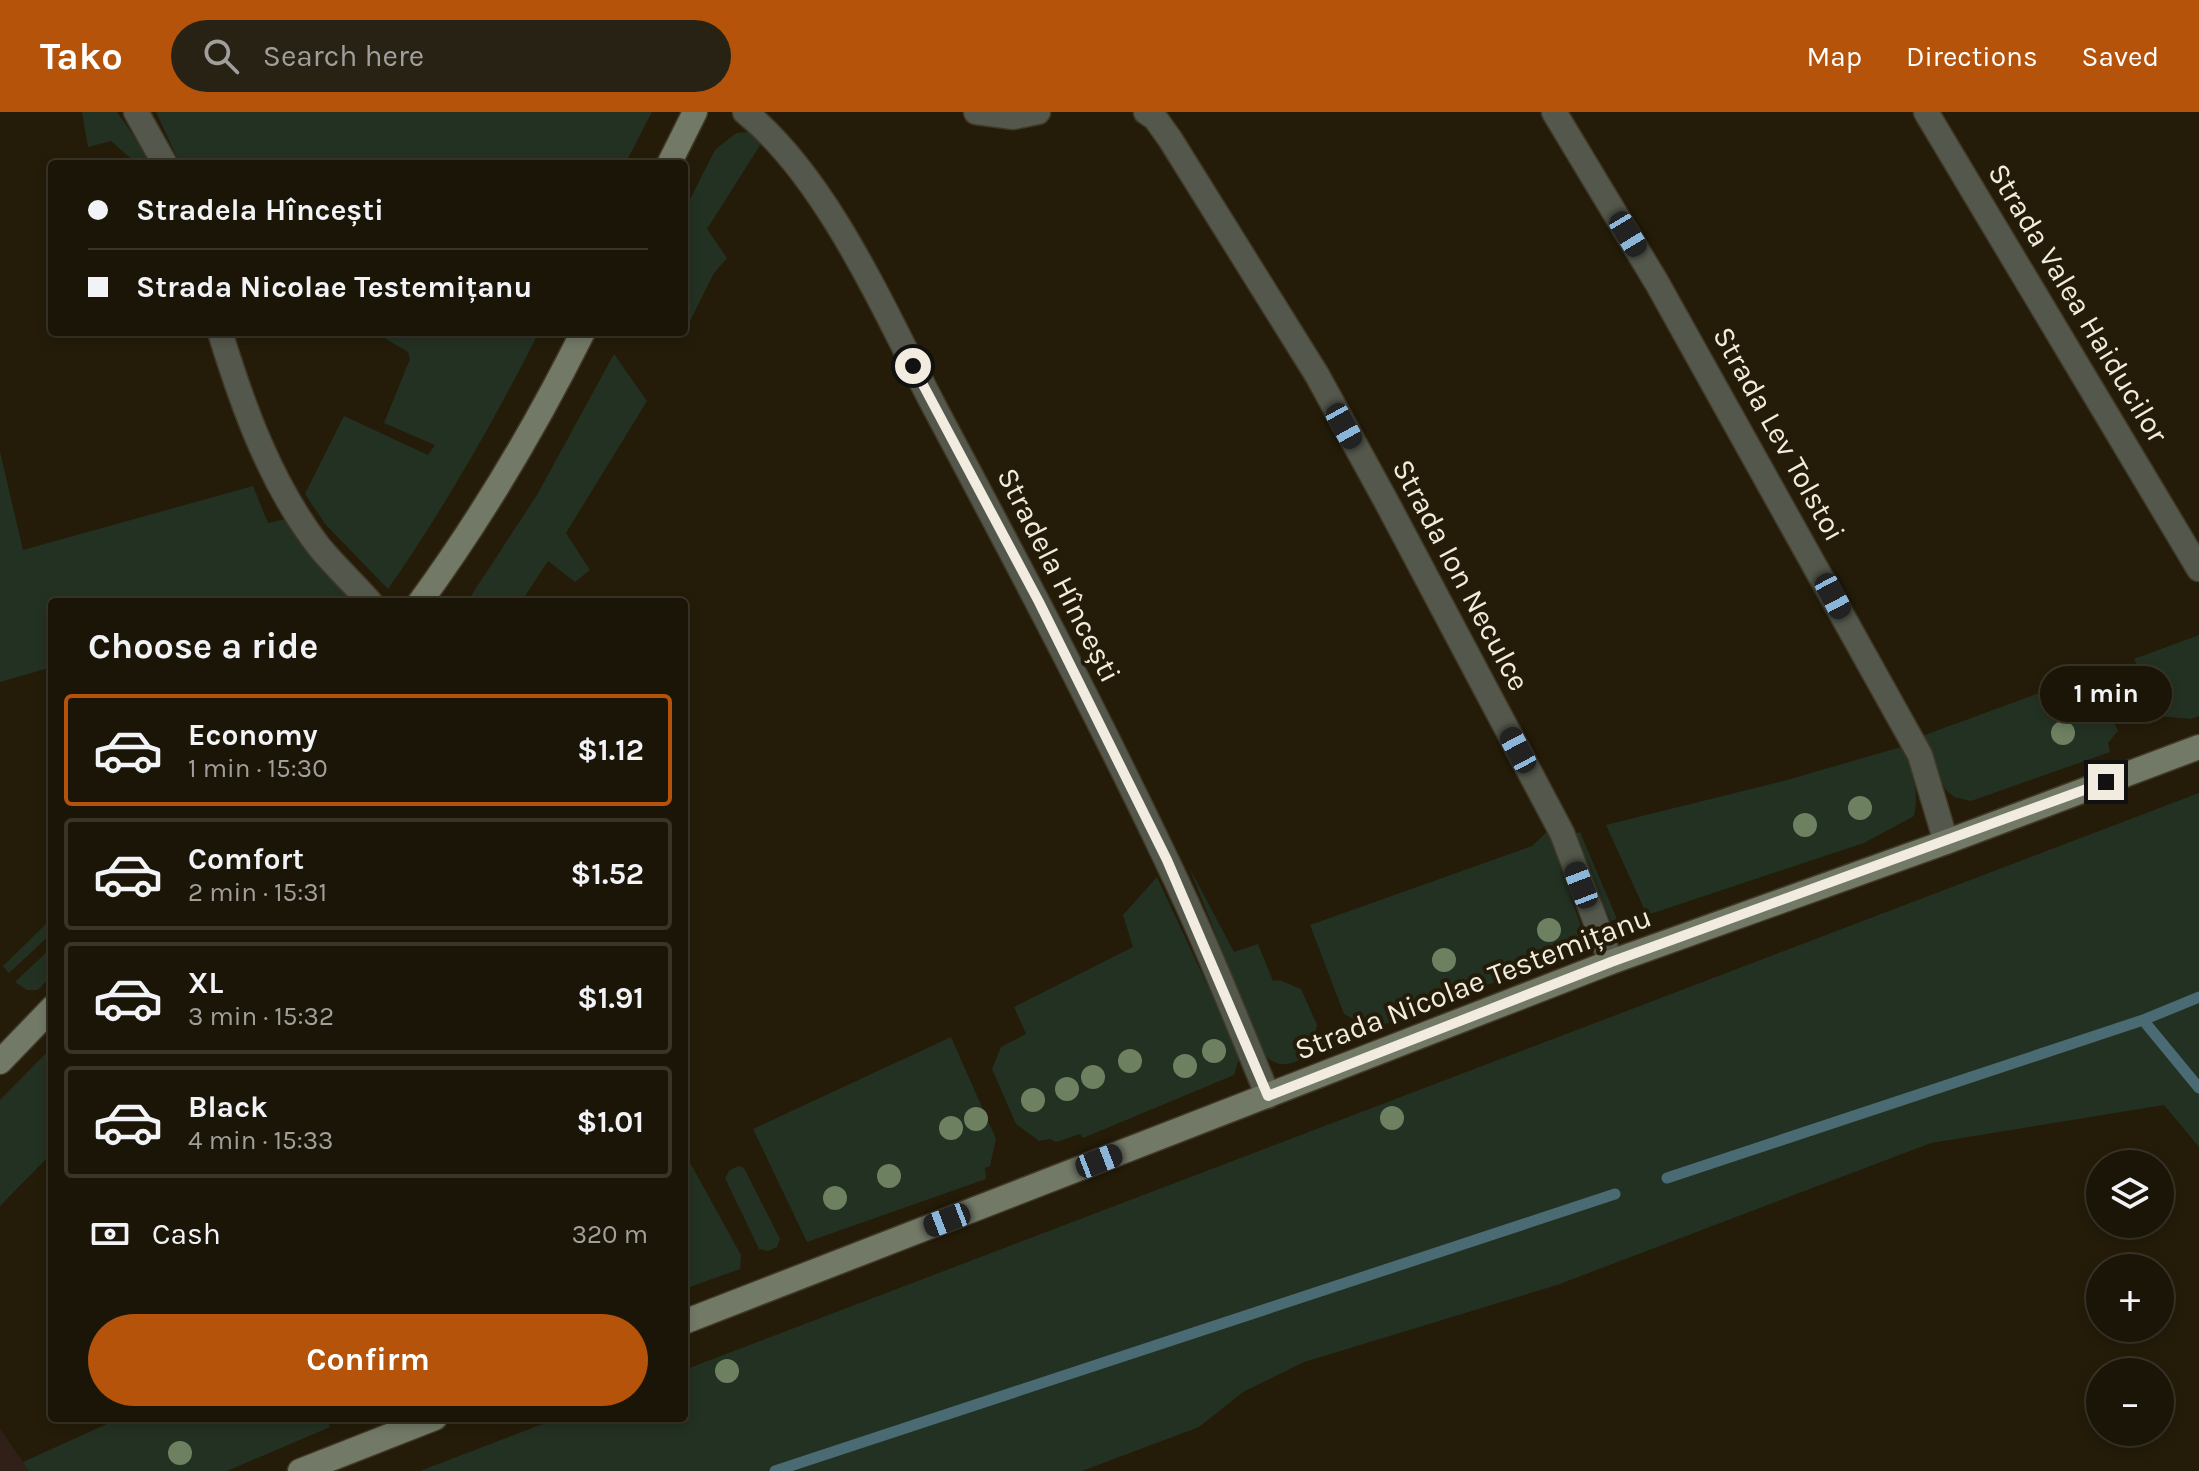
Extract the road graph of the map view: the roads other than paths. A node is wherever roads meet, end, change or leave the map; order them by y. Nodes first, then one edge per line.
1 (136, 112) edge
2 (695, 112) edge
3 (745, 112) edge
4 (976, 112) edge
5 (1038, 112) edge
6 (1146, 112) edge
7 (1554, 112) edge
8 (1926, 112) edge
9 (163, 160) edge
10 (671, 160) edge
11 (221, 336) edge
12 (581, 336) edge
13 (2199, 569) edge
14 (366, 598) edge
15 (423, 598) edge
16 (2199, 747) edge
17 (1946, 842) junction
18 (1611, 962) junction
19 (48, 1012) edge
20 (0, 1062) edge
21 (1268, 1096) junction
22 (688, 1320) edge
23 (425, 1422) edge
24 (300, 1471) edge

1 - 9 street
2 - 10 main road
3 - 21 street, Stradela Hîncești
4 - 5 street
6 - 18 street, Strada Ion Neculce
7 - 17 street, Strada Lev Tolstoi
8 - 13 street, Strada Valea Haiducilor
11 - 14 street
12 - 15 main road
16 - 17 main road, Strada Nicolae Testemițanu
17 - 18 main road, Strada Nicolae Testemițanu
18 - 21 main road, Strada Nicolae Testemițanu
19 - 20 main road
21 - 22 main road, Strada Nicolae Testemițanu
23 - 24 main road

